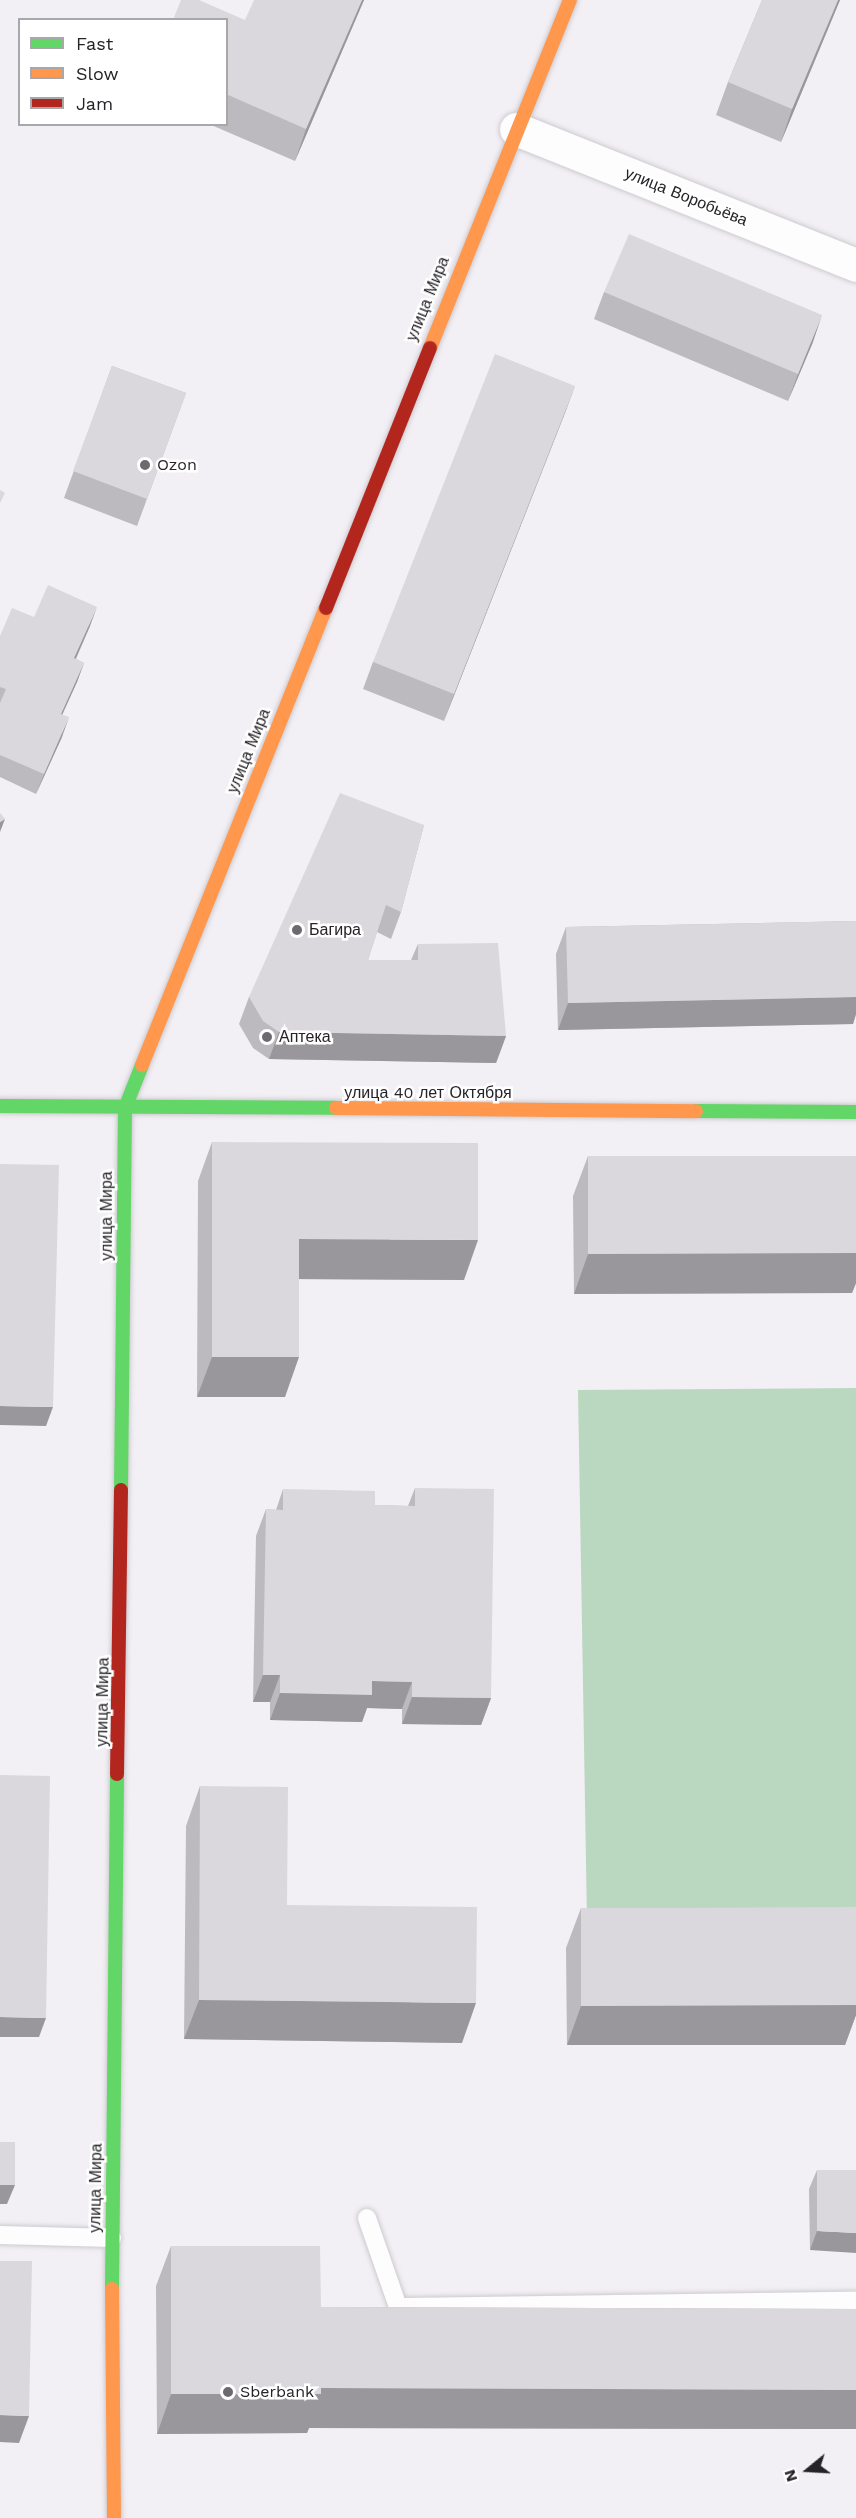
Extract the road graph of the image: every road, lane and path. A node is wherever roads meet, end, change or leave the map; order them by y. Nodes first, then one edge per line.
1 (570, 0) edge
2 (516, 129) junction
3 (856, 266) edge
4 (0, 1106) edge
5 (125, 1108) junction
6 (856, 1112) edge
7 (368, 2218) dead end
8 (0, 2235) edge
9 (112, 2238) junction
10 (856, 2301) edge
11 (114, 2518) edge

1 - 2 street, улица Мира
2 - 3 street, улица Воробьёва
2 - 5 street, улица Мира
4 - 5 street, улица 40 лет Октября
5 - 6 street, улица 40 лет Октября
5 - 9 street, улица Мира
7 - 10 lane
8 - 9 lane
9 - 11 street, улица Мира

